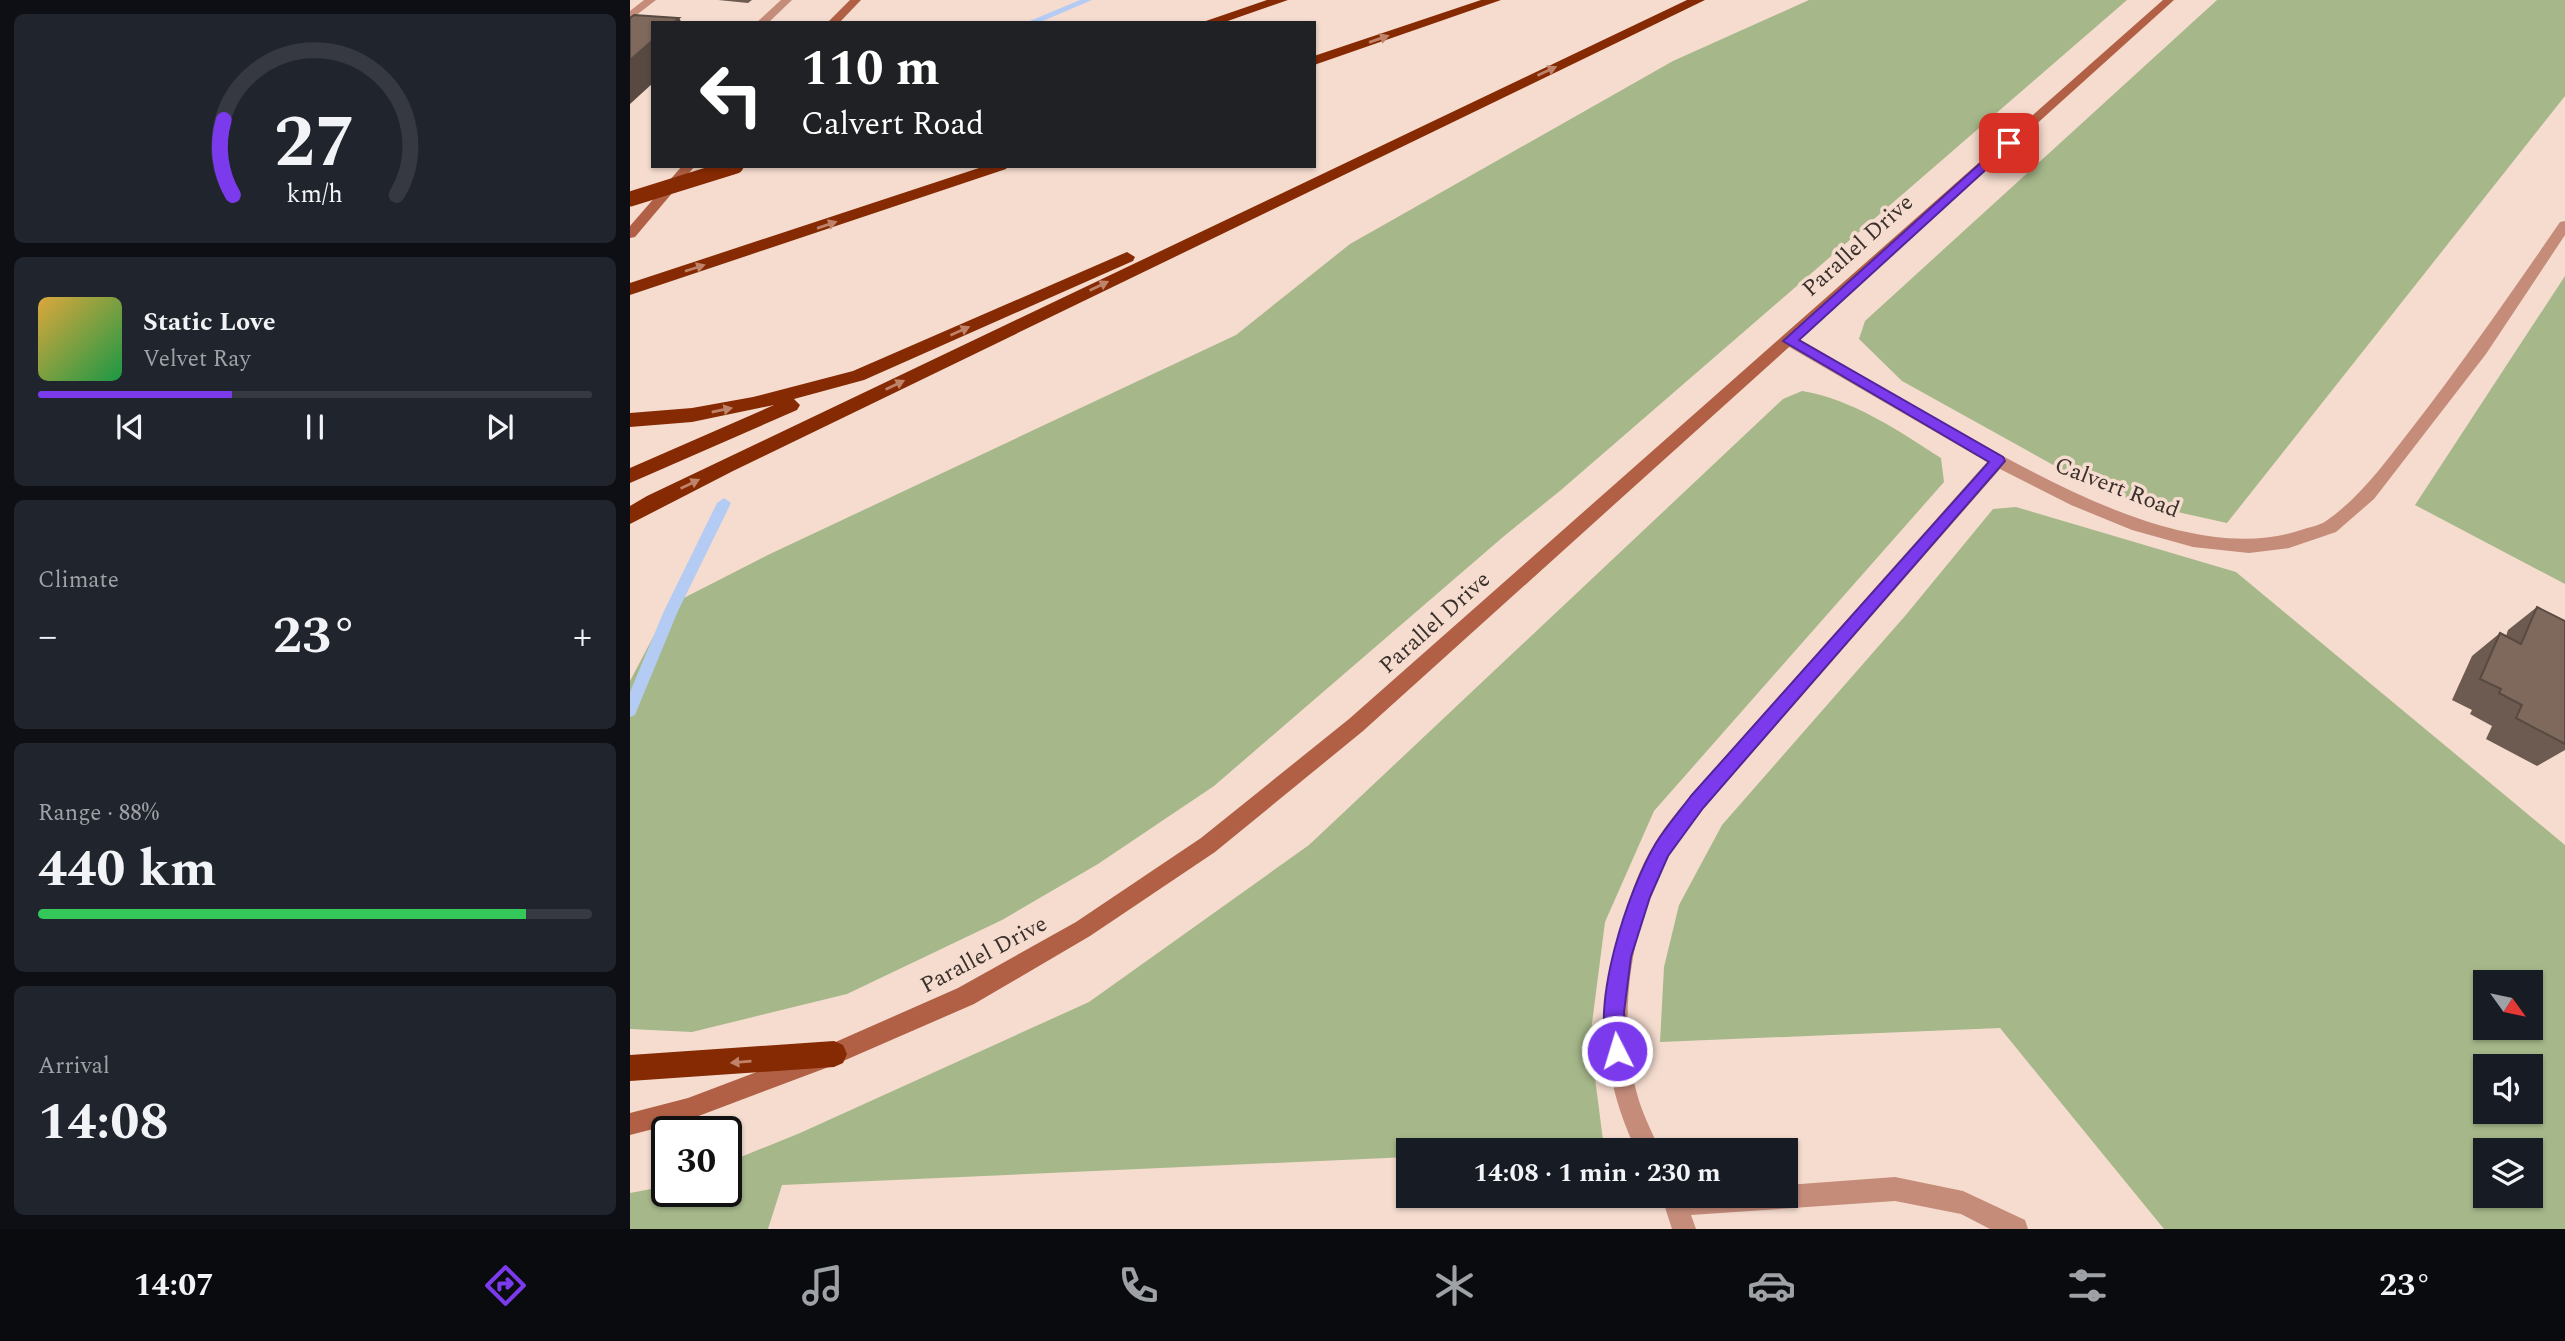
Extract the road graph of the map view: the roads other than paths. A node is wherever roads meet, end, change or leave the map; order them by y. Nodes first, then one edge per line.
1 (651, 0) edge
2 (787, 0) edge
3 (856, 0) edge
4 (1281, 0) edge
5 (1494, 0) edge
6 (1698, 0) edge
7 (2169, 0) edge
8 (630, 17) edge
9 (763, 21) edge
10 (834, 21) edge
11 (1213, 21) edge
12 (1316, 60) edge
13 (1485, 100) junction
14 (687, 168) edge
15 (730, 168) edge
16 (995, 168) edge
17 (630, 199) edge
18 (2565, 225) edge
19 (630, 234) edge
20 (630, 289) edge
21 (1790, 341) junction
22 (858, 376) junction
23 (630, 420) edge
24 (1998, 461) junction
25 (630, 476) edge
26 (630, 516) edge
27 (834, 1054) junction
28 (630, 1068) edge
29 (630, 1124) edge
30 (1642, 1138) edge
31 (1798, 1194) edge
32 (1678, 1208) edge
33 (1684, 1229) edge
34 (2016, 1229) edge

1 - 8 street
2 - 9 street
3 - 10 street
4 - 11 highway
12 -> 5 highway
13 -> 6 highway
7 - 21 street, Parallel Drive
22 -> 13 highway
26 -> 13 highway
14 - 19 street
15 - 17 highway, bridge
20 -> 16 highway
18 - 24 street, Calvert Road
21 - 24 street, Calvert Road
21 - 27 street, Parallel Drive
23 -> 22 highway
22 - 25 highway
24 - 30 street
27 -> 28 highway
27 - 29 street, Parallel Drive
31 - 34 street
32 - 33 street

